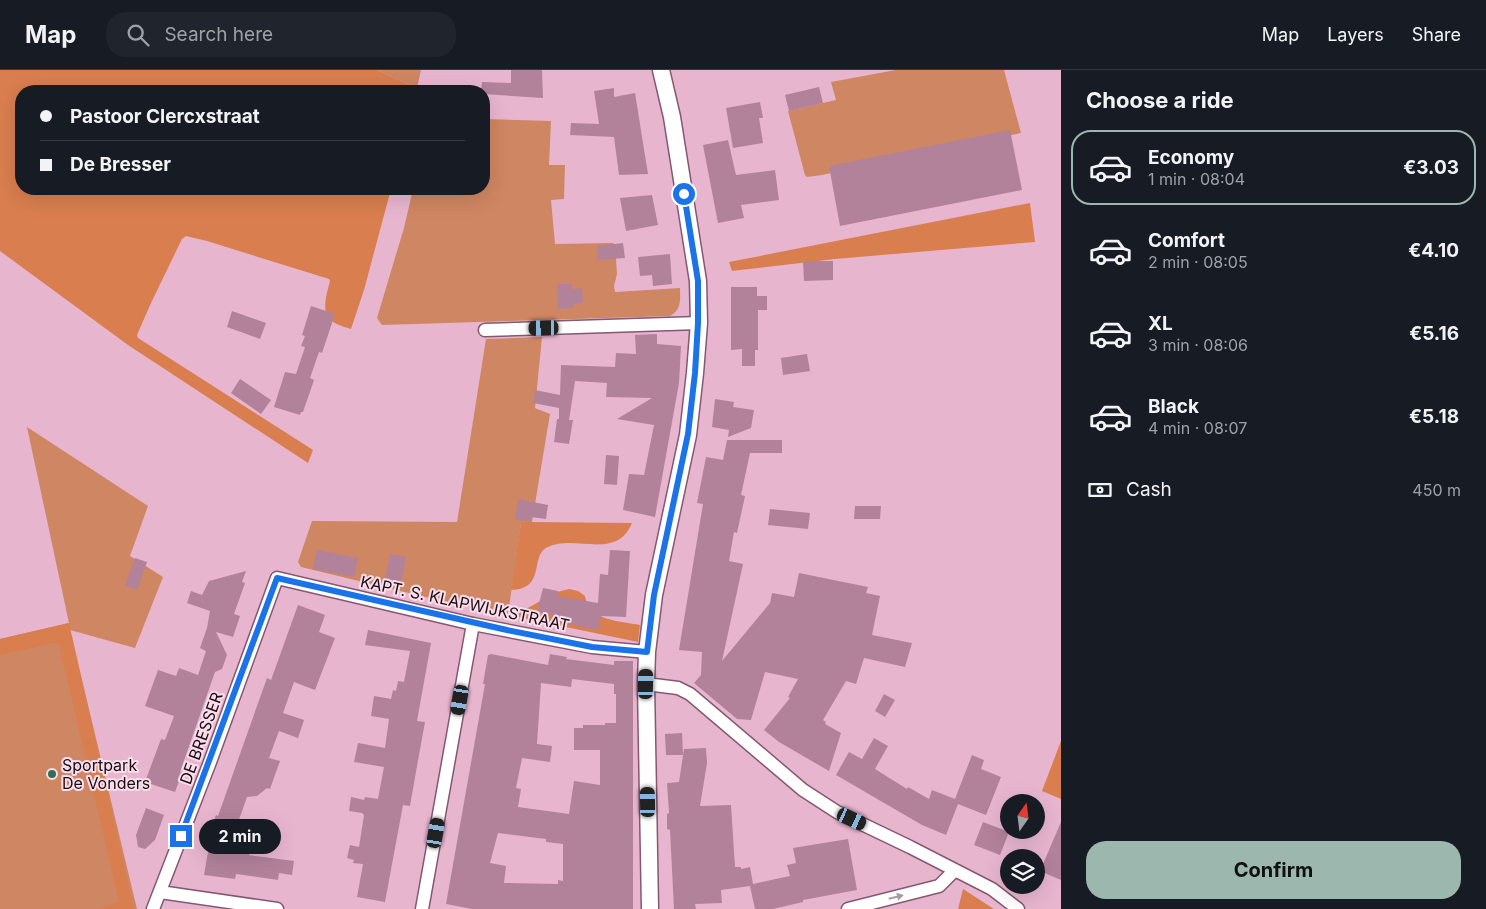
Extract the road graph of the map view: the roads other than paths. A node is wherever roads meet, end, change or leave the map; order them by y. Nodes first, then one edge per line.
1 (662, 70) edge
2 (698, 323) junction
3 (485, 330) dead end
4 (277, 578) joint
5 (473, 624) junction
6 (647, 652) junction
7 (646, 684) junction
8 (955, 870) junction
9 (160, 892) junction
10 (227, 906) edge
11 (153, 909) edge
12 (276, 909) edge
13 (422, 909) edge
14 (650, 909) edge
15 (848, 909) edge
16 (1018, 909) edge

1 - 2 street
2 - 3 street
2 - 6 street
4 - 5 street, KAPT. S. KLAPWIJKSTRAAT
4 - 9 street, DE BRESSER
5 - 6 street, KAPT. S. KLAPWIJKSTRAAT
5 - 13 street
6 - 7 street
7 - 8 street
7 - 14 street
15 -> 8 street
8 - 16 street
9 - 10 street
9 - 11 street, DE BRESSER
10 - 12 street

